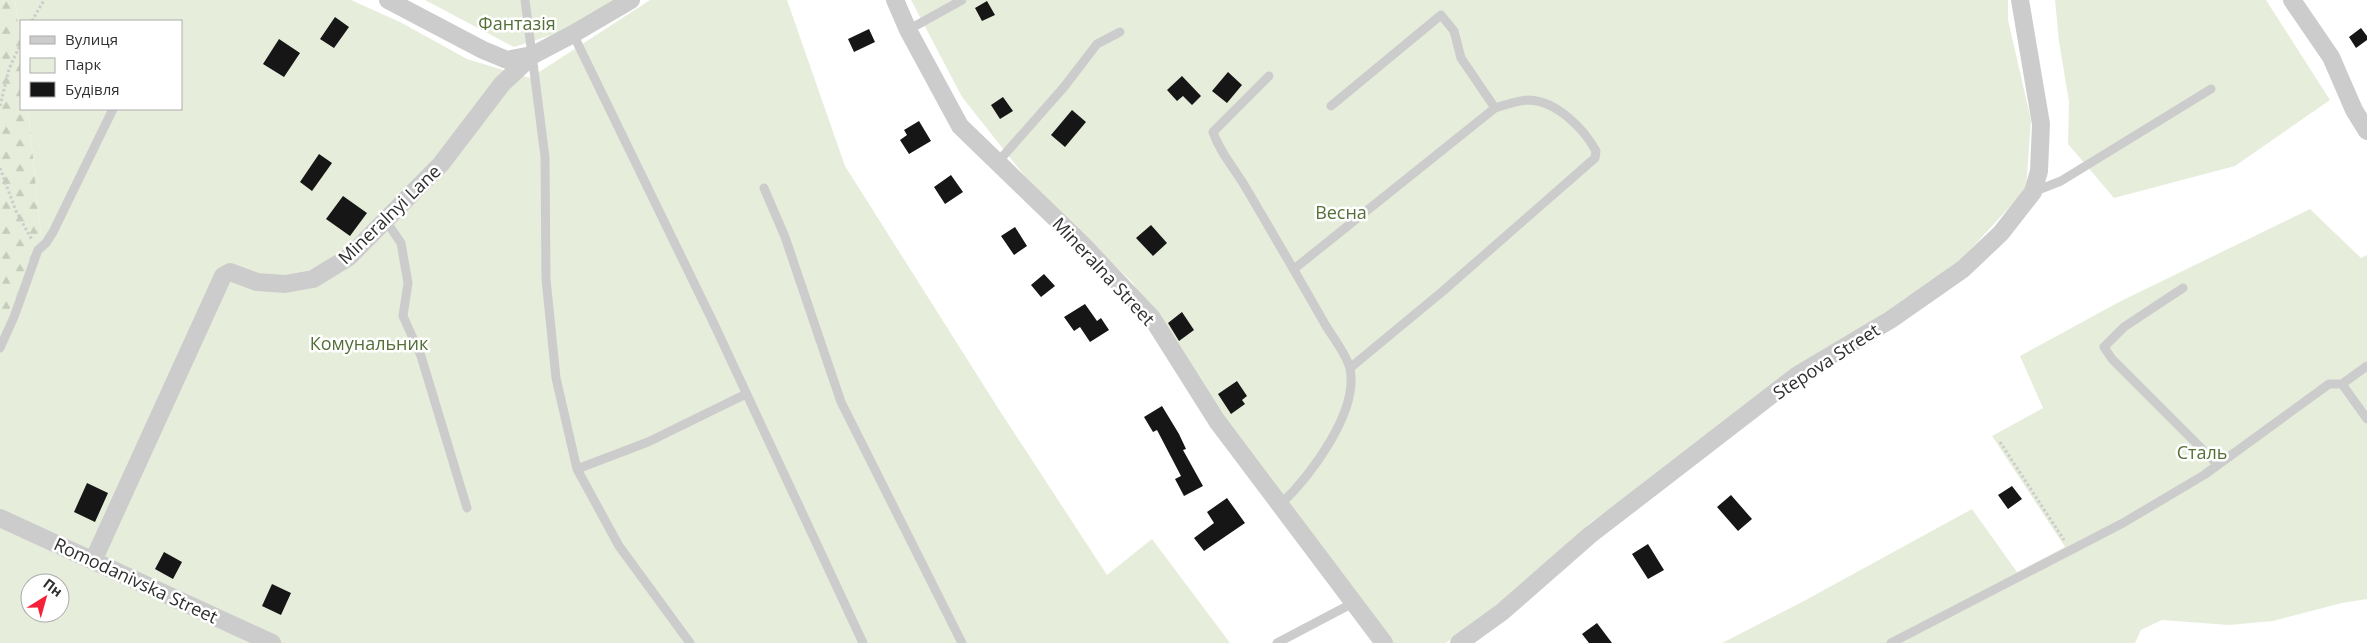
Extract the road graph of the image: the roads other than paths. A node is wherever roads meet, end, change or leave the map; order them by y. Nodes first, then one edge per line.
1 (388, 0) edge
2 (525, 0) edge
3 (895, 0) edge
4 (962, 0) edge
5 (2020, 0) edge
6 (2292, 0) edge
7 (622, 3) edge
8 (908, 30) junction
9 (1120, 32) dead end
10 (574, 34) junction
11 (533, 55) junction
12 (1269, 76) dead end
13 (2211, 89) dead end
14 (1332, 106) dead end
15 (1494, 108) junction
16 (113, 110) edge
17 (2367, 131) edge
18 (996, 163) junction
19 (764, 188) dead end
20 (2033, 192) junction
21 (386, 221) junction
22 (1294, 269) junction
23 (2183, 288) dead end
24 (0, 348) edge
25 (2367, 366) edge
26 (1350, 368) junction
27 (2342, 384) junction
28 (746, 394) junction
29 (2367, 419) edge
30 (2218, 465) junction
31 (577, 469) junction
32 (1281, 504) junction
33 (467, 508) dead end
34 (0, 518) edge
35 (93, 560) junction
36 (1353, 603) junction
37 (272, 643) edge
38 (690, 643) edge
39 (863, 643) edge
40 (962, 643) edge
41 (1277, 643) edge
42 (1384, 643) edge
43 (1459, 643) edge
44 (1891, 643) edge

1 - 11 street
2 - 11 lane
3 - 8 street, Mineralna Street
4 - 8 lane
5 - 20 street, Stepova Street
6 - 17 street
7 - 10 street, Mineralnyi Lane
8 - 18 street, Mineralna Street
9 - 18 lane
10 - 11 street, Mineralnyi Lane
10 - 28 lane
11 - 21 street, Mineralnyi Lane
11 - 31 lane
12 - 22 lane
13 - 20 lane
14 - 15 lane
15 - 22 lane
15 - 26 lane
16 - 24 lane
18 - 32 street, Mineralna Street
19 - 40 lane
20 - 43 street, Stepova Street
21 - 33 lane
21 - 35 street, Mineralnyi Lane
22 - 26 lane
23 - 30 lane
25 - 27 lane
26 - 32 lane
27 - 29 lane
27 - 30 lane
28 - 31 lane
28 - 39 lane
30 - 44 lane
31 - 38 lane
32 - 36 street, Mineralna Street
34 - 35 street, Romodanivska Street
35 - 37 street, Romodanivska Street
36 - 41 lane
36 - 42 street, Mineralna Street

